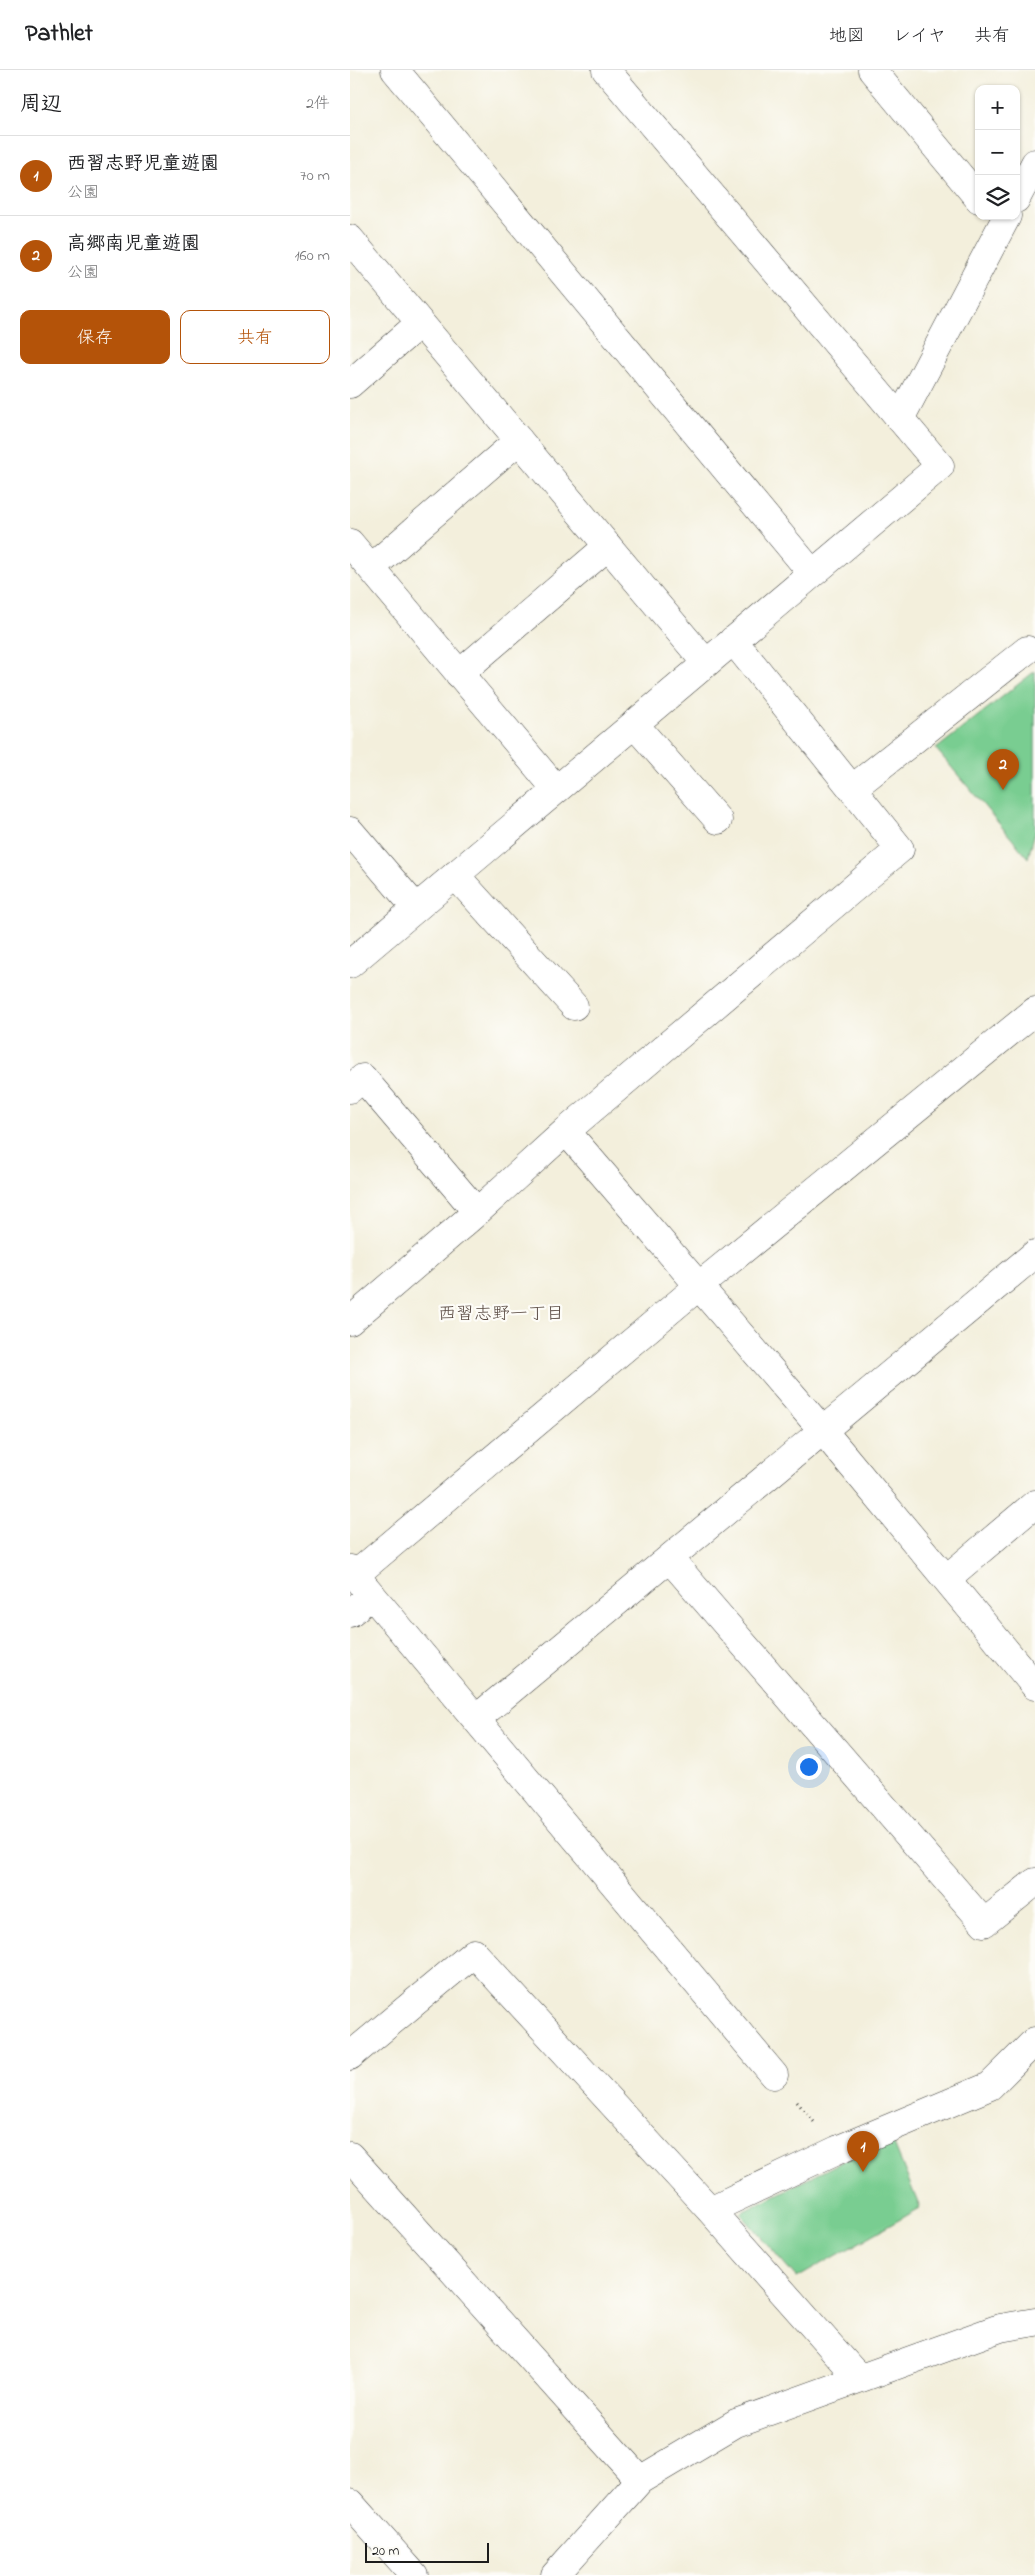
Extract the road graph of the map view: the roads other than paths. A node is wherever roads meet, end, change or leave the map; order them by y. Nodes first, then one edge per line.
1 (395, 70) edge
2 (606, 70) edge
3 (872, 70) edge
4 (1035, 163) edge
5 (1020, 191) edge
6 (975, 194) edge
7 (1001, 220) edge
8 (350, 239) edge
9 (420, 322) junction
10 (350, 384) edge
11 (900, 419) junction
12 (519, 440) junction
13 (350, 543) edge
14 (608, 546) junction
15 (371, 568) junction
16 (812, 573) junction
17 (733, 640) junction
18 (1027, 650) dead end
19 (706, 662) junction
20 (459, 674) junction
21 (634, 724) junction
22 (853, 788) junction
23 (556, 789) junction
24 (718, 820) dead end
25 (350, 831) edge
26 (455, 874) junction
27 (416, 908) junction
28 (350, 964) edge
29 (574, 1006) dead end
30 (1035, 1012) edge
31 (350, 1089) edge
32 (566, 1131) junction
33 (477, 1212) junction
34 (1035, 1254) edge
35 (700, 1285) junction
36 (350, 1321) edge
37 (824, 1432) junction
38 (1035, 1504) edge
39 (670, 1559) junction
40 (946, 1579) junction
41 (359, 1580) edge
42 (350, 1613) edge
43 (1035, 1686) edge
44 (476, 1719) junction
45 (1035, 1882) edge
46 (1035, 2041) edge
47 (352, 2050) edge
48 (774, 2074) road end
49 (350, 2156) edge
50 (710, 2210) junction
51 (1035, 2322) edge
52 (858, 2377) junction
53 (640, 2480) junction
54 (350, 2503) edge
55 (414, 2575) edge
56 (555, 2575) edge

1 - 16 street
2 - 11 street
3 - 6 street
4 - 5 street
7 - 11 street
8 - 9 street
9 - 10 street
9 - 12 street
11 - 16 street
12 - 14 street
12 - 15 street
13 - 15 street
14 - 19 street
14 - 20 street
15 - 20 street
16 - 17 street
17 - 19 street
17 - 22 street
18 - 22 street
19 - 21 street
20 - 23 street
21 - 23 street
21 - 24 street
22 - 32 street
23 - 26 street
25 - 27 street
26 - 27 street
26 - 29 street
27 - 28 street
30 - 35 street
31 - 33 street
32 - 33 street
32 - 35 street
33 - 36 street
34 - 37 street
35 - 37 street
35 - 41 street
37 - 39 street
37 - 40 street
38 - 40 street
39 - 44 street
39 - 45 street
40 - 43 street
41 - 42 street
41 - 44 street
44 - 48 street
46 - 50 street
47 - 50 street
49 - 53 street
50 - 52 street
51 - 52 street
52 - 53 street
53 - 56 street
54 - 55 street

